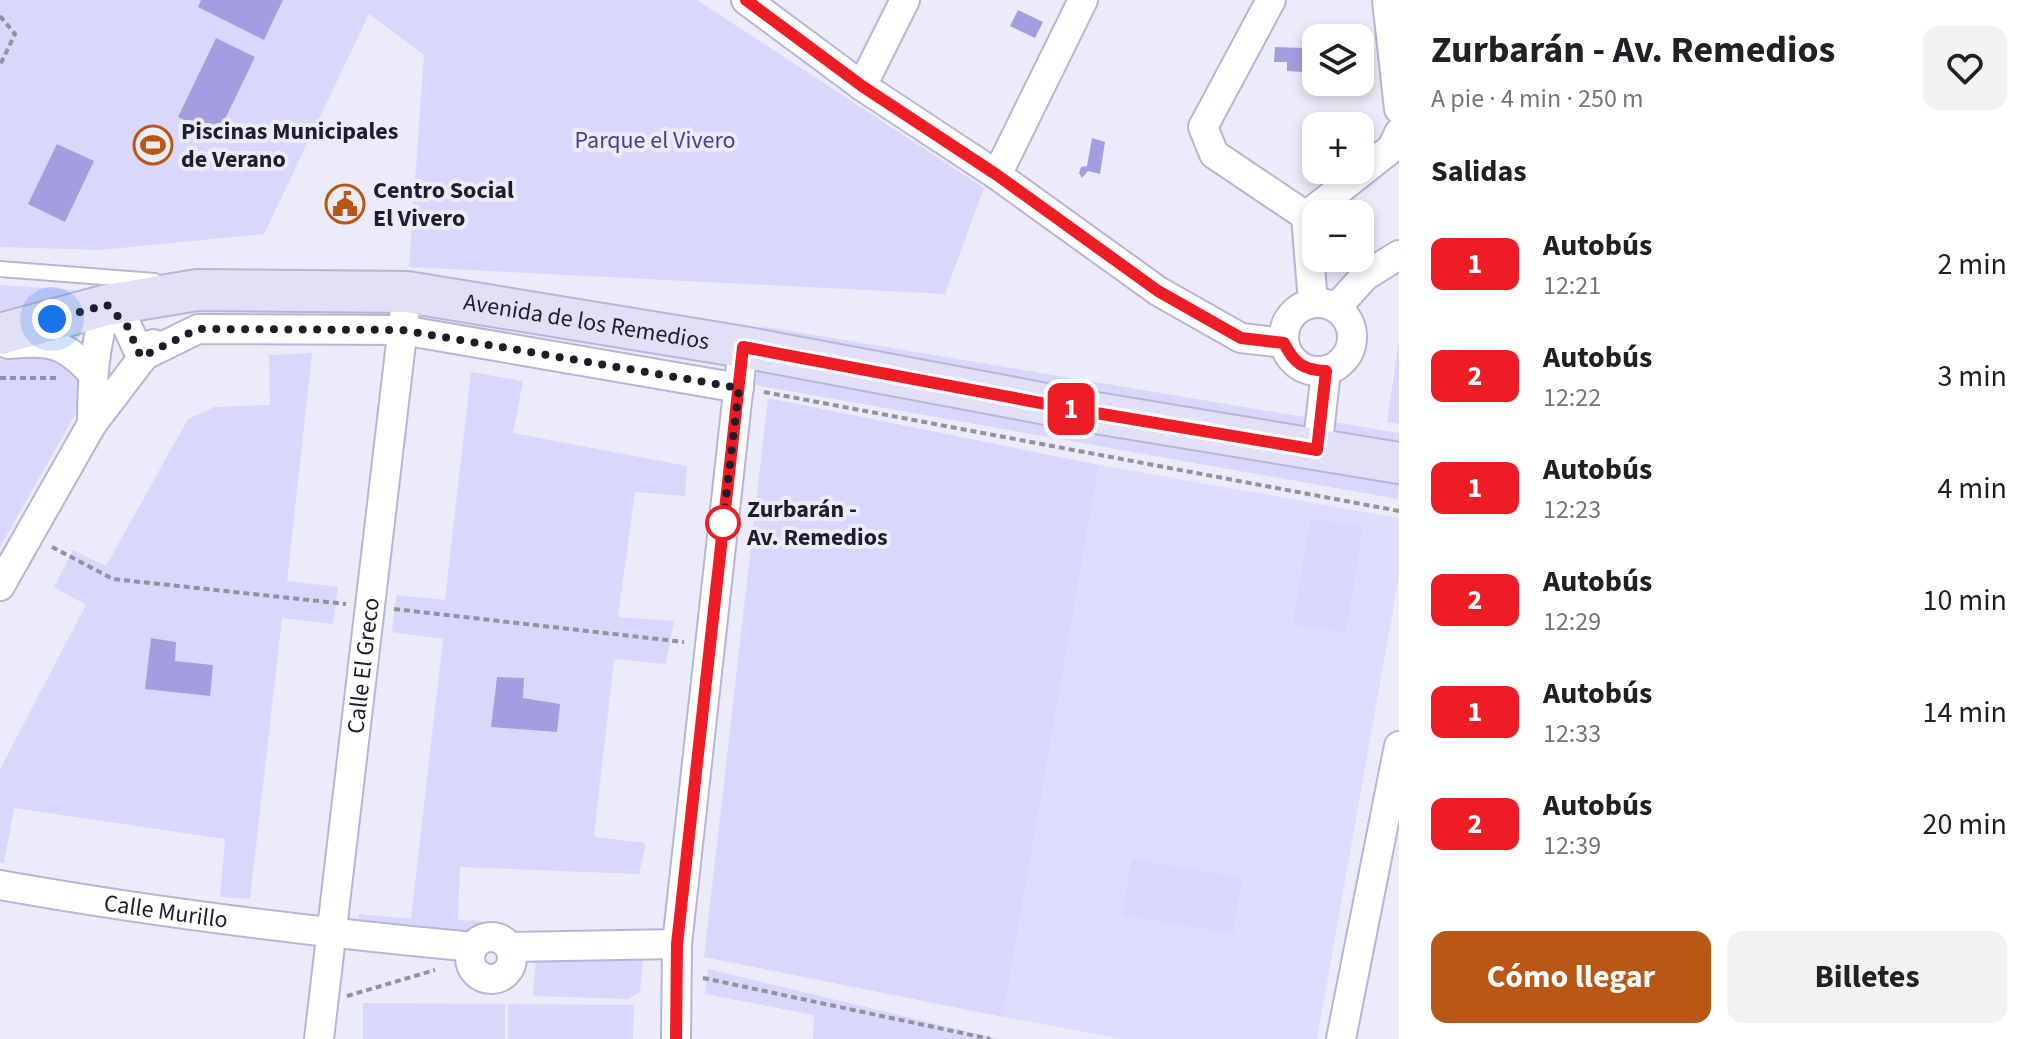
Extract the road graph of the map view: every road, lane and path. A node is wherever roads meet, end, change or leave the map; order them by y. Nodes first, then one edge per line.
1 (746, 0) edge
2 (905, 0) edge
3 (1083, 0) edge
4 (1271, 0) edge
5 (1387, 0) edge
6 (0, 16) edge
7 (0, 65) edge
8 (862, 86) junction
9 (1399, 109) edge
10 (1399, 133) edge
11 (997, 175) junction
12 (1326, 200) edge
13 (1302, 213) edge
14 (1399, 255) edge
15 (0, 269) edge
16 (1318, 272) edge
17 (293, 289) junction
18 (107, 305) junction
19 (1325, 306) junction
20 (404, 311) junction
21 (0, 334) edge
22 (1284, 343) junction
23 (0, 345) edge
24 (743, 347) junction
25 (141, 357) junction
26 (1326, 371) junction
27 (0, 378) edge
28 (80, 378) junction
29 (739, 388) junction
30 (736, 417) junction
31 (92, 424) junction
32 (1317, 450) junction
33 (1399, 463) edge
34 (1399, 511) edge
35 (70, 557) dead end
36 (0, 586) edge
37 (336, 603) dead end
38 (395, 609) dead end
39 (672, 640) dead end
40 (1399, 746) edge
41 (0, 885) edge
42 (333, 933) junction
43 (472, 954) junction
44 (677, 958) junction
45 (322, 1003) junction
46 (319, 1039) edge
47 (676, 1039) edge
48 (990, 1039) edge
49 (1341, 1039) edge

1 - 8 street
2 - 8 street
3 - 11 street
4 - 13 street
5 - 9 street
6 - 7 path
8 - 11 street
10 - 12 street
11 - 22 street
14 - 19 street
15 - 17 lane
16 - 19 street
17 - 18 main road, Avenida de los Remedios
17 - 20 main road, Avenida de los Remedios
17 - 25 street, Avenida de los Remedios
18 - 21 main road, Avenida de los Remedios
18 - 25 street
18 - 28 street
19 - 22 street
19 - 26 street
20 - 24 main road, Avenida de los Remedios
20 - 25 street, Avenida de los Remedios
20 - 29 street, Avenida de los Remedios
20 - 42 street, Calle El Greco
22 - 26 street
23 - 28 street
24 - 29 street
24 - 32 main road, Avenida de los Remedios
25 - 31 street, Avenida de los Remedios
26 - 32 street
27 - 28 path
28 - 31 street
29 - 30 street
30 - 34 path
30 - 44 street
31 - 36 street, Avenida de los Remedios
32 - 33 main road, Avenida de los Remedios
35 - 37 path
38 - 39 path
40 - 49 street
41 - 42 street, Calle Murillo
42 - 43 street, Calle Murillo
42 - 45 street, Calle El Greco
43 - 44 street
43 - 45 path
44 - 47 street
44 - 48 path
45 - 46 street, Calle El Greco

